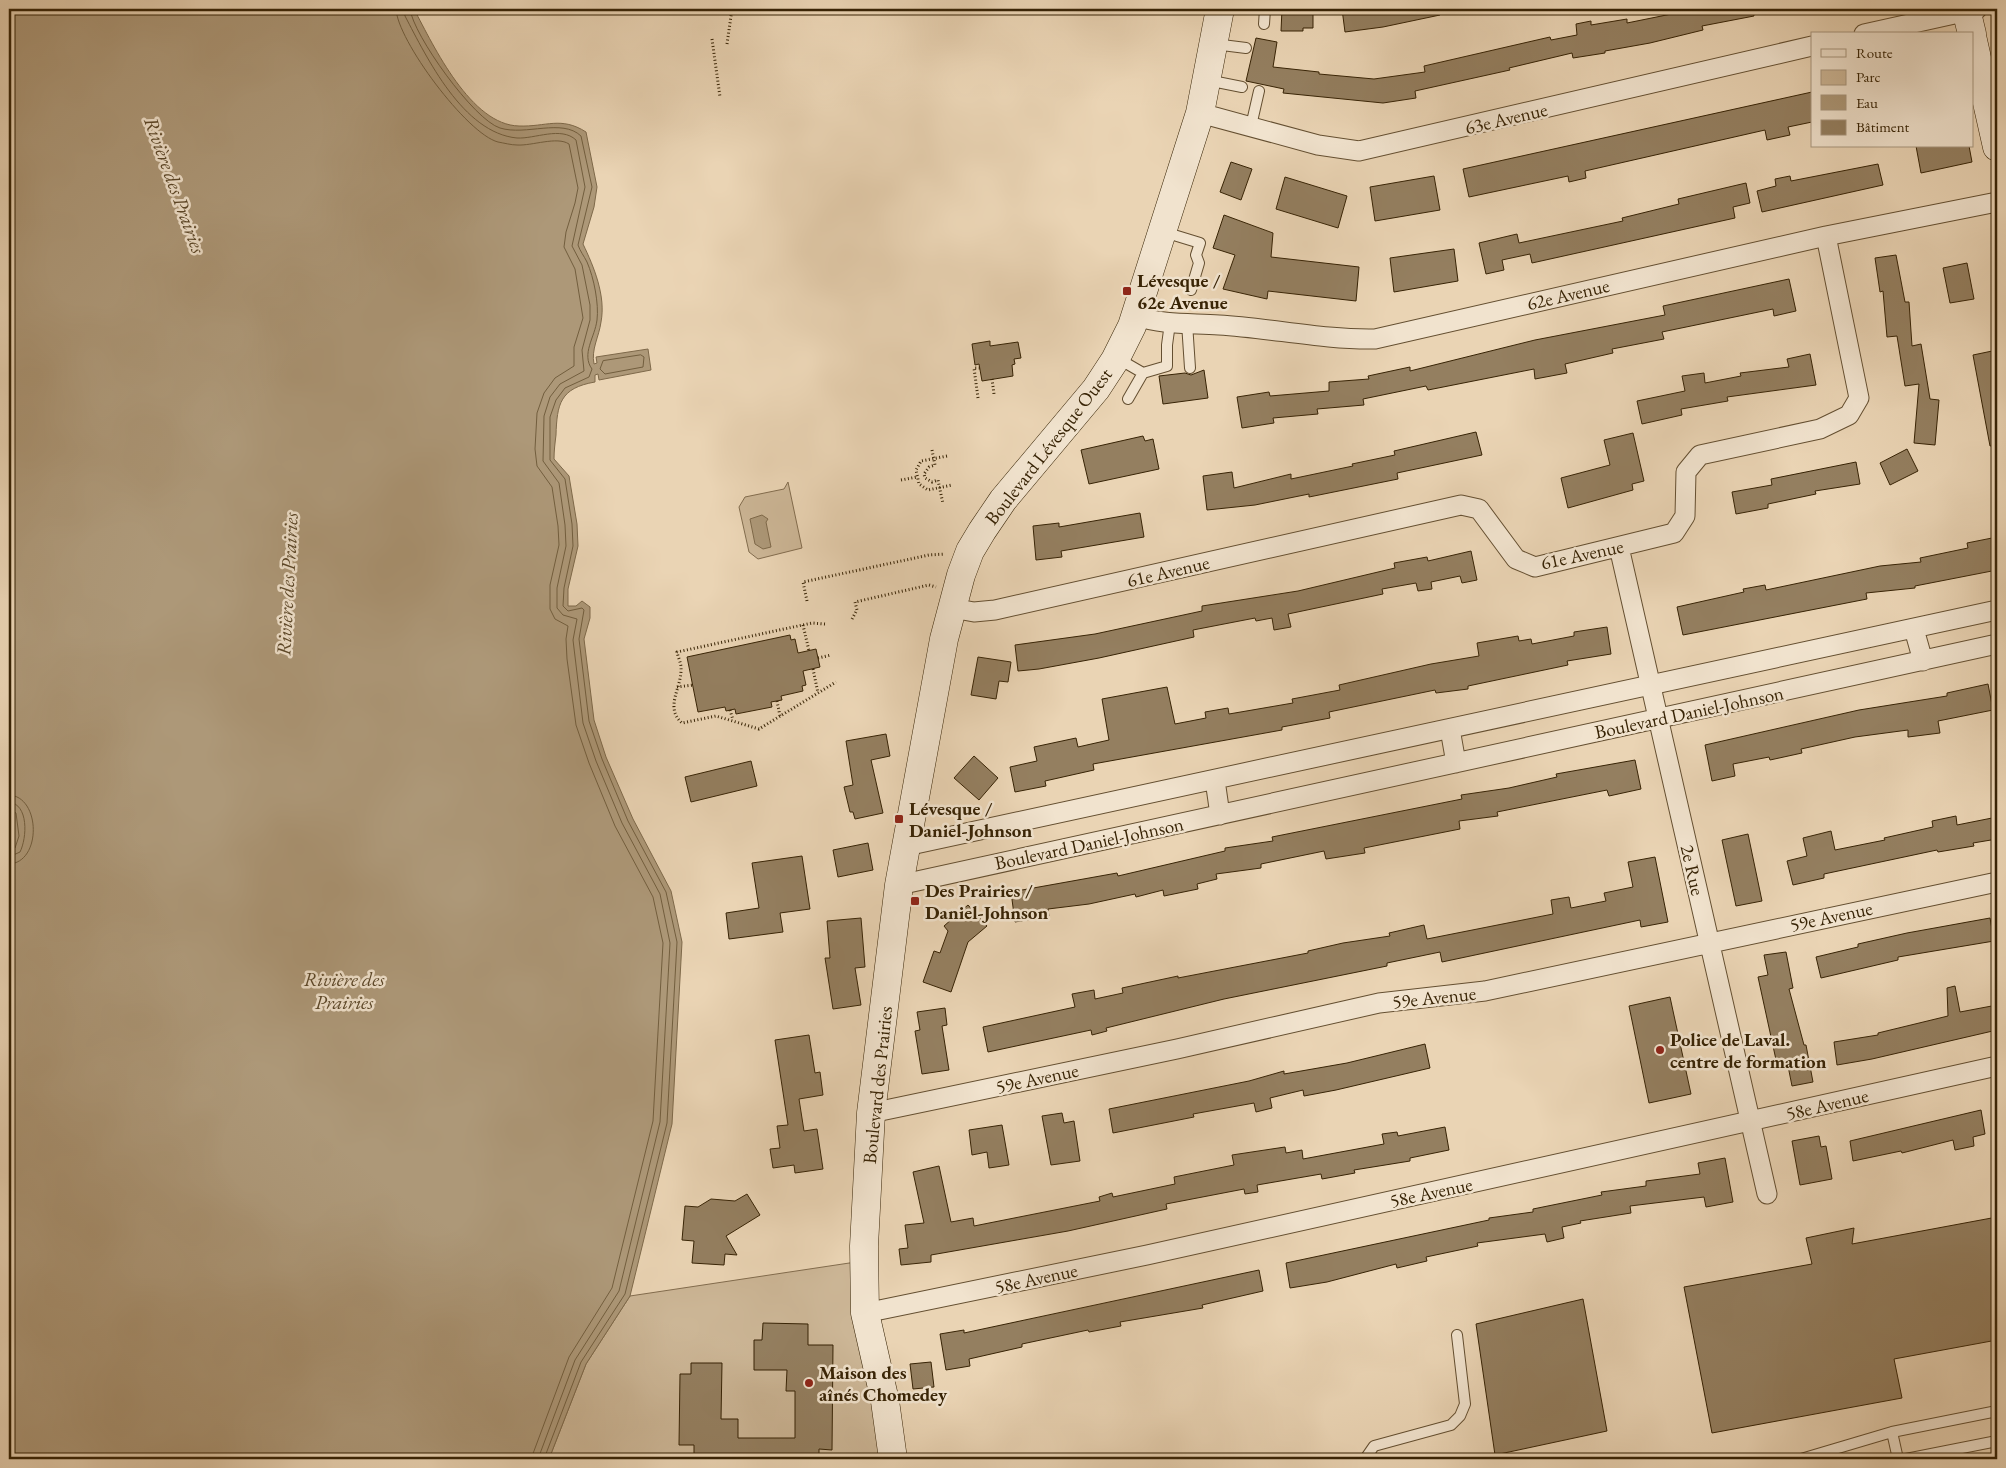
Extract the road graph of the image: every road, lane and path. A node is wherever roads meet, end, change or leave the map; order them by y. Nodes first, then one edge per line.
1 (732, 9) edge
2 (1220, 9) edge
3 (1265, 9) edge
4 (1971, 20) edge
5 (1264, 24) dead end
6 (1879, 32) edge
7 (1974, 35) edge
8 (712, 39) dead end
9 (727, 44) dead end
10 (1214, 44) junction
11 (1811, 46) edge
12 (1246, 48) dead end
13 (1207, 80) junction
14 (1242, 87) dead end
15 (1259, 91) dead end
16 (720, 97) dead end
17 (1200, 113) junction
18 (1251, 126) junction
19 (1997, 147) edge
20 (1997, 202) edge
21 (1163, 231) junction
22 (1826, 236) junction
23 (1191, 290) dead end
24 (1136, 316) junction
25 (1178, 323) junction
26 (1116, 358) junction
27 (980, 368) dead end
28 (1190, 368) dead end
29 (1143, 373) junction
30 (992, 379) dead end
31 (994, 394) dead end
32 (978, 398) dead end
33 (1128, 398) dead end
34 (932, 450) dead end
35 (946, 456) dead end
36 (934, 458) junction
37 (917, 476) junction
38 (901, 480) dead end
39 (952, 485) dead end
40 (939, 488) junction
41 (943, 504) dead end
42 (1619, 547) junction
43 (953, 554) dead end
44 (947, 598) junction
45 (807, 601) dead end
46 (1997, 610) edge
47 (852, 619) dead end
48 (825, 624) dead end
49 (803, 625) junction
50 (1914, 629) junction
51 (1997, 644) edge
52 (692, 649) junction
53 (809, 651) dead end
54 (831, 655) dead end
55 (693, 656) dead end
56 (818, 658) dead end
57 (1923, 661) junction
58 (813, 669) dead end
59 (836, 682) dead end
60 (693, 685) dead end
61 (1650, 685) junction
62 (677, 688) junction
63 (818, 693) junction
64 (777, 701) dead end
65 (730, 710) dead end
66 (931, 712) joint
67 (780, 716) junction
68 (1658, 718) junction
69 (732, 720) junction
70 (1450, 729) junction
71 (1456, 763) junction
72 (1215, 780) junction
73 (1220, 815) junction
74 (906, 846) junction
75 (1997, 882) edge
76 (899, 885) junction
77 (1709, 942) junction
78 (1997, 1066) edge
79 (871, 1113) junction
80 (1750, 1121) junction
81 (1767, 1194) dead end
82 (865, 1313) junction
83 (1457, 1335) dead end
84 (1997, 1411) edge
85 (1892, 1432) junction
86 (1997, 1441) edge
87 (893, 1459) edge
88 (1365, 1459) edge
89 (1800, 1459) edge
90 (1898, 1459) edge
91 (1906, 1459) edge

1 - 9 path
2 - 10 street, Boulevard Lévesque Ouest
3 - 5 lane
4 - 6 street
7 - 19 street
8 - 16 path
10 - 12 lane
10 - 13 street, Boulevard Lévesque Ouest
11 - 18 street, 63e Avenue
13 - 14 lane
13 - 17 street, Boulevard Lévesque Ouest
15 - 18 lane
17 - 18 street, 63e Avenue
17 - 21 street, Boulevard Lévesque Ouest
20 - 22 street, 62e Avenue
21 - 23 lane
21 - 24 street, Boulevard Lévesque Ouest
22 - 25 street, 62e Avenue
22 - 42 street, 61e Avenue
24 - 25 street, 62e Avenue
24 - 26 street, Boulevard Lévesque Ouest
25 - 28 lane
25 - 29 lane
26 - 29 lane
26 - 44 street, Boulevard Lévesque Ouest
27 - 32 path
29 - 33 lane
30 - 31 path
34 - 36 path
35 - 36 path
36 - 37 path
36 - 40 path
37 - 38 path
37 - 40 path
39 - 40 path
40 - 41 path
42 - 44 street, 61e Avenue
42 - 61 street, 2e Rue
43 - 45 path
44 - 47 path
44 - 66 street, Boulevard Lévesque Ouest
46 - 50 street, Boulevard Daniel-Johnson
48 - 49 path
49 - 52 path
49 - 53 path
50 - 57 street
50 - 61 street, Boulevard Daniel-Johnson
51 - 57 street, Boulevard Daniel-Johnson
52 - 55 path
52 - 62 path
54 - 56 path
57 - 68 street, Boulevard Daniel-Johnson
58 - 63 path
59 - 63 path
60 - 62 path
61 - 68 street, 2e Rue
61 - 70 street, Boulevard Daniel-Johnson
62 - 69 path
63 - 67 path
64 - 67 path
65 - 69 path
66 - 74 street, Boulevard des Prairies
67 - 69 path
68 - 71 street, Boulevard Daniel-Johnson
68 - 77 street, 2e Rue
70 - 71 street
70 - 72 street, Boulevard Daniel-Johnson
71 - 73 street, Boulevard Daniel-Johnson
72 - 73 street
72 - 74 street, Boulevard Daniel-Johnson
73 - 76 street, Boulevard Daniel-Johnson
74 - 76 street, Boulevard des Prairies
75 - 77 street, 59e Avenue
76 - 79 street, Boulevard des Prairies
77 - 79 street, 59e Avenue
77 - 80 street, 2e Rue
78 - 80 street, 58e Avenue
79 - 82 street, Boulevard des Prairies
80 - 81 street, 2e Rue
80 - 82 street, 58e Avenue
82 - 87 street, Boulevard des Prairies
83 - 88 lane
84 - 85 lane
85 - 89 lane
85 - 90 lane
86 - 91 lane

